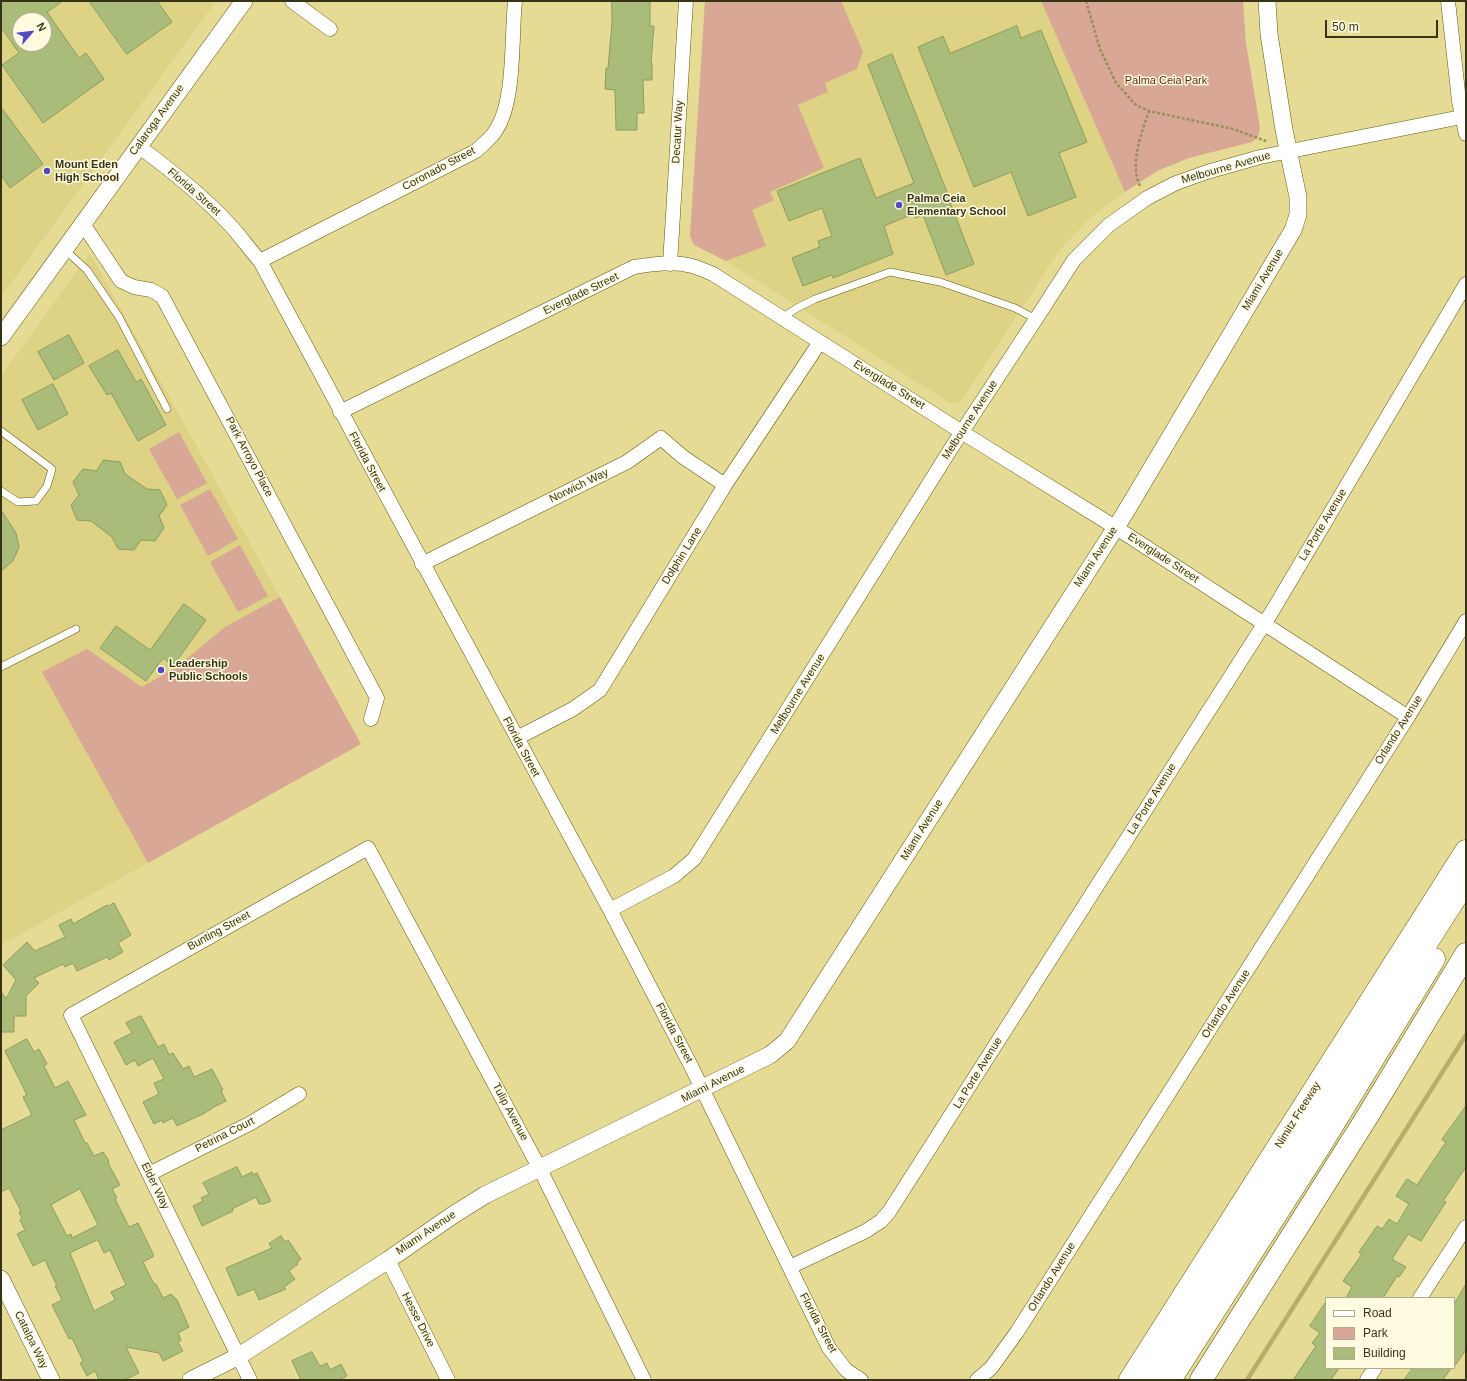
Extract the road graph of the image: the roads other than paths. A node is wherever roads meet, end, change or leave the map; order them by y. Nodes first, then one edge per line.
1 (244, 1) edge
2 (292, 1) edge
3 (515, 1) edge
4 (686, 1) edge
5 (1267, 1) edge
6 (1448, 1) edge
7 (330, 29) dead end
8 (1464, 116) edge
9 (1466, 134) edge
10 (138, 146) junction
11 (1288, 152) junction
12 (83, 224) junction
13 (65, 249) junction
14 (260, 261) junction
15 (670, 264) junction
16 (1466, 284) edge
17 (782, 318) junction
18 (1036, 319) junction
19 (1, 337) edge
20 (820, 342) junction
21 (167, 409) dead end
22 (340, 412) junction
23 (1, 431) edge
24 (962, 432) junction
25 (726, 485) junction
26 (1, 491) edge
27 (1115, 527) junction
28 (422, 564) junction
29 (1466, 621) edge
30 (1264, 624) junction
31 (76, 629) dead end
32 (1, 667) edge
33 (1408, 717) junction
34 (371, 719) dead end
35 (516, 738) junction
36 (368, 848) joint
37 (1466, 851) edge
38 (1466, 881) edge
39 (1466, 909) edge
40 (610, 910) junction
41 (1466, 954) edge
42 (71, 1015) joint
43 (702, 1089) junction
44 (299, 1094) dead end
45 (1368, 1117) junction
46 (1321, 1144) junction
47 (540, 1169) junction
48 (149, 1174) junction
49 (1466, 1227) edge
50 (388, 1260) junction
51 (790, 1267) junction
52 (1, 1279) edge
53 (1421, 1297) edge
54 (239, 1356) junction
55 (1374, 1369) edge
56 (51, 1380) edge
57 (190, 1380) edge
58 (250, 1380) edge
59 (448, 1380) edge
60 (644, 1380) edge
61 (861, 1380) edge
62 (977, 1380) edge
63 (1130, 1380) edge
64 (1151, 1380) edge
65 (1170, 1380) edge
66 (1200, 1380) edge
67 (1367, 1380) edge

1 - 10 street, Calaroga Avenue
2 - 7 street
3 - 14 street, Coronado Street
4 - 15 street, Decatur Way
5 - 11 street, Miami Avenue
6 - 8 street
8 - 9 street
8 - 11 street, Melbourne Avenue
10 - 12 street, Calaroga Avenue
10 - 14 street, Florida Street
11 - 18 street, Melbourne Avenue
11 - 27 street, Miami Avenue
12 - 13 street, Calaroga Avenue
12 - 34 street, Park Arroyo Place
13 - 19 street, Calaroga Avenue
13 - 21 lane
14 - 22 street, Florida Street
15 - 17 street, Everglade Street
15 - 22 street, Everglade Street
16 - 30 street, La Porte Avenue
17 - 18 lane
17 - 20 street, Everglade Street
18 - 24 street, Melbourne Avenue
20 - 24 street, Everglade Street
20 - 25 street, Dolphin Lane
22 - 28 street, Florida Street
23 - 26 lane
24 - 27 street, Everglade Street
24 - 40 street, Melbourne Avenue
25 - 28 street, Norwich Way
25 - 35 street, Dolphin Lane
27 - 30 street, Everglade Street
27 - 43 street, Miami Avenue
28 - 35 street, Florida Street
29 - 33 street, Orlando Avenue
30 - 33 street, Everglade Street
30 - 51 street, La Porte Avenue
31 - 32 lane
33 - 62 street, Orlando Avenue
35 - 40 street, Florida Street
36 - 42 street, Bunting Street
36 - 47 street, Tulip Avenue
37 - 63 highway, Nimitz Freeway
38 - 64 highway
39 - 46 highway
40 - 43 street, Florida Street
41 - 45 highway
42 - 48 street, Elder Way
43 - 47 street, Miami Avenue
43 - 51 street, Florida Street
44 - 48 street, Petrina Court
45 - 46 highway
45 - 66 highway
46 - 65 highway
47 - 50 street, Miami Avenue
47 - 60 street, Tulip Avenue
48 - 54 street, Elder Way
49 - 53 street
50 - 54 street, Miami Avenue
50 - 59 street, Hesse Drive
51 - 61 street, Florida Street
52 - 56 street, Catalpa Way
54 - 57 street, Miami Avenue
54 - 58 street, Elder Way
55 - 67 street

